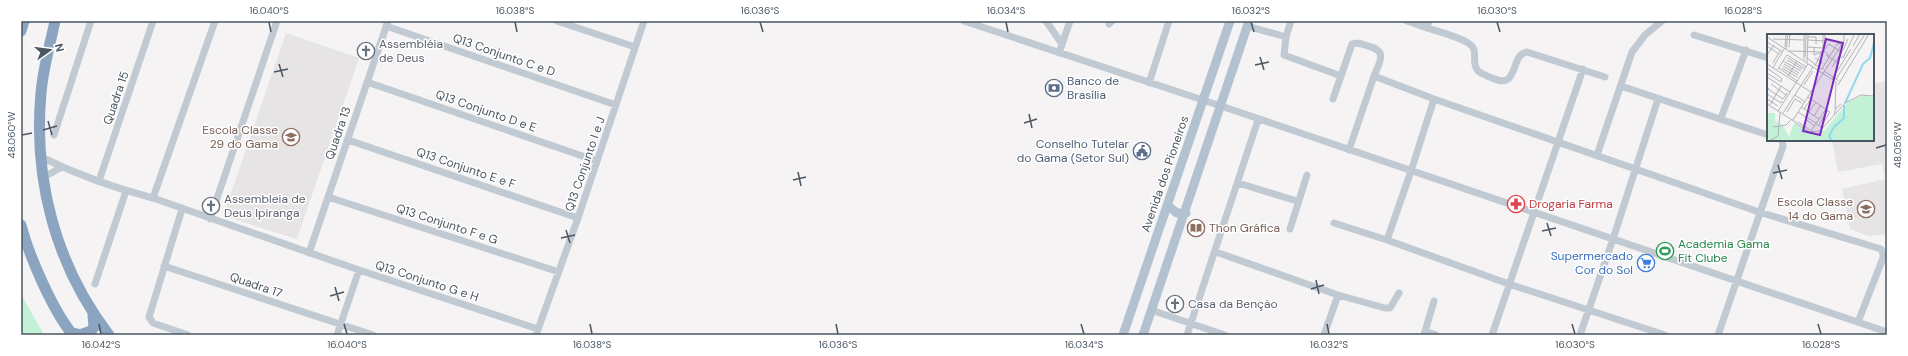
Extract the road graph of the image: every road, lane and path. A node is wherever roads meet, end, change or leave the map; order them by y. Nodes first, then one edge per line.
1 (24, 21) edge
2 (55, 21) edge
3 (91, 21) edge
4 (153, 21) edge
5 (215, 21) edge
6 (277, 21) edge
7 (557, 21) edge
8 (644, 21) edge
9 (1046, 21) edge
10 (1070, 21) edge
11 (1169, 21) edge
12 (1230, 21) edge
13 (1292, 21) edge
14 (1406, 21) edge
15 (1662, 21) edge
16 (969, 22) edge
17 (387, 24) edge
18 (1248, 24) edge
19 (1428, 25) edge
20 (21, 31) edge
21 (1694, 35) dead end
22 (1286, 37) junction
23 (1062, 44) junction
24 (635, 47) junction
25 (1746, 50) junction
26 (1059, 53) junction
27 (1767, 58) edge
28 (1583, 69) junction
29 (1341, 76) junction
30 (1374, 76) junction
31 (1605, 77) dead end
32 (367, 82) junction
33 (1149, 83) junction
34 (1621, 86) junction
35 (1333, 99) dead end
36 (1434, 99) junction
37 (1658, 99) junction
38 (1202, 100) junction
39 (616, 105) junction
40 (1221, 106) junction
41 (1721, 118) junction
42 (1258, 120) junction
43 (54, 135) dead end
44 (1767, 135) edge
45 (348, 140) junction
46 (1782, 141) edge
47 (1559, 142) junction
48 (1349, 150) junction
49 (1597, 155) junction
50 (40, 157) junction
51 (597, 161) junction
52 (62, 167) junction
53 (1635, 169) junction
54 (1411, 171) junction
55 (1307, 175) dead end
56 (42, 178) junction
57 (99, 181) junction
58 (1238, 183) junction
59 (126, 191) junction
60 (328, 197) junction
61 (153, 198) junction
62 (1297, 201) junction
63 (1167, 205) junction
64 (182, 209) junction
65 (1533, 212) junction
66 (1759, 212) junction
67 (1186, 213) junction
68 (578, 218) junction
69 (210, 219) junction
70 (1334, 223) dead end
71 (21, 225) edge
72 (1290, 229) dead end
73 (1613, 239) junction
74 (1387, 240) junction
75 (1216, 252) junction
76 (309, 253) junction
77 (164, 266) junction
78 (359, 270) junction
79 (559, 272) junction
80 (1737, 282) junction
81 (95, 284) dead end
82 (1509, 284) junction
83 (1399, 293) dead end
84 (1338, 295) junction
85 (1434, 301) dead end
86 (1151, 310) junction
87 (1589, 310) junction
88 (94, 314) junction
89 (1858, 322) junction
90 (1191, 323) junction
91 (340, 325) junction
92 (537, 332) edge
93 (1649, 332) edge
94 (1887, 332) edge
95 (72, 333) edge
96 (1424, 333) edge
97 (109, 335) edge
98 (188, 335) edge
99 (337, 335) edge
100 (373, 335) edge
101 (1123, 335) edge
102 (1143, 335) edge
103 (1187, 335) edge
104 (1225, 335) edge
105 (1324, 335) edge
106 (1436, 335) edge
107 (1492, 335) edge
108 (1580, 335) edge
109 (1665, 335) edge
110 (1718, 335) edge

1 - 20 highway
2 - 50 highway
3 - 43 street
4 - 57 street, Quadra 15
5 - 61 street
6 - 69 street
7 - 24 street
8 - 24 street, Q13 Conjunto I e J
9 - 23 street
10 - 23 street
11 - 33 street
12 - 38 main road, Avenida dos Pioneiros
13 - 22 street
14 - 19 street
15 - 34 street
16 - 26 street
17 - 32 street, Quadra 13
17 - 39 street, Q13 Conjunto C e D
18 - 22 street
18 - 40 main road
19 - 28 street
21 - 25 street
22 - 29 street
23 - 26 street
24 - 39 street, Q13 Conjunto I e J
25 - 27 street
25 - 41 street
26 - 33 street
28 - 31 street
28 - 47 street
29 - 30 street
29 - 35 street
30 - 36 street
30 - 48 street
32 - 45 street, Quadra 13
32 - 51 street, Q13 Conjunto D e E
33 - 38 street
34 - 37 street
34 - 49 street
36 - 47 street
36 - 54 street
37 - 41 street
37 - 53 street
38 - 40 street
38 - 63 main road, Avenida dos Pioneiros
39 - 51 street, Q13 Conjunto I e J
40 - 42 street
40 - 67 main road
41 - 44 street
42 - 48 street
42 - 58 street
45 - 60 street, Quadra 13
45 - 68 street, Q13 Conjunto E e F
46 - 66 street
47 - 49 street
47 - 65 street
48 - 54 street
49 - 53 street
50 - 52 street, Q13 Conjunto G e H
50 - 56 highway
51 - 68 street, Q13 Conjunto I e J
52 - 56 street
52 - 57 street, Q13 Conjunto G e H
53 - 66 street
53 - 73 street
54 - 65 street
54 - 74 street
55 - 62 street
56 - 88 highway
57 - 59 street, Q13 Conjunto G e H
58 - 62 street
58 - 75 street
59 - 61 street, Q13 Conjunto G e H
59 - 81 street
60 - 76 street, Quadra 13
60 - 79 street, Q13 Conjunto F e G
61 - 64 street, Q13 Conjunto G e H
62 - 72 street
63 - 67 main road
63 - 101 main road, Avenida dos Pioneiros
64 - 69 street, Q13 Conjunto G e H
64 - 77 street
65 - 73 street
65 - 82 street
66 - 80 street
66 - 89 street
67 - 86 main road
68 - 79 street, Q13 Conjunto I e J
69 - 76 street, Q13 Conjunto G e H
70 - 74 street
71 - 95 highway
73 - 80 street
73 - 87 street
74 - 82 street
75 - 84 street
75 - 90 street
76 - 78 street, Q13 Conjunto G e H
77 - 91 street, Quadra 17
77 - 98 street
78 - 91 street
78 - 92 street, Q13 Conjunto G e H
79 - 92 street, Q13 Conjunto I e J
80 - 89 street
80 - 110 street
82 - 87 street
82 - 107 street
83 - 84 street
84 - 105 street
85 - 96 street
86 - 90 street
86 - 102 main road
87 - 93 street
87 - 108 street
88 - 95 highway
88 - 97 highway
89 - 94 street
90 - 103 street
90 - 104 street
91 - 99 street
91 - 100 street, Quadra 17
93 - 109 street
96 - 106 street

